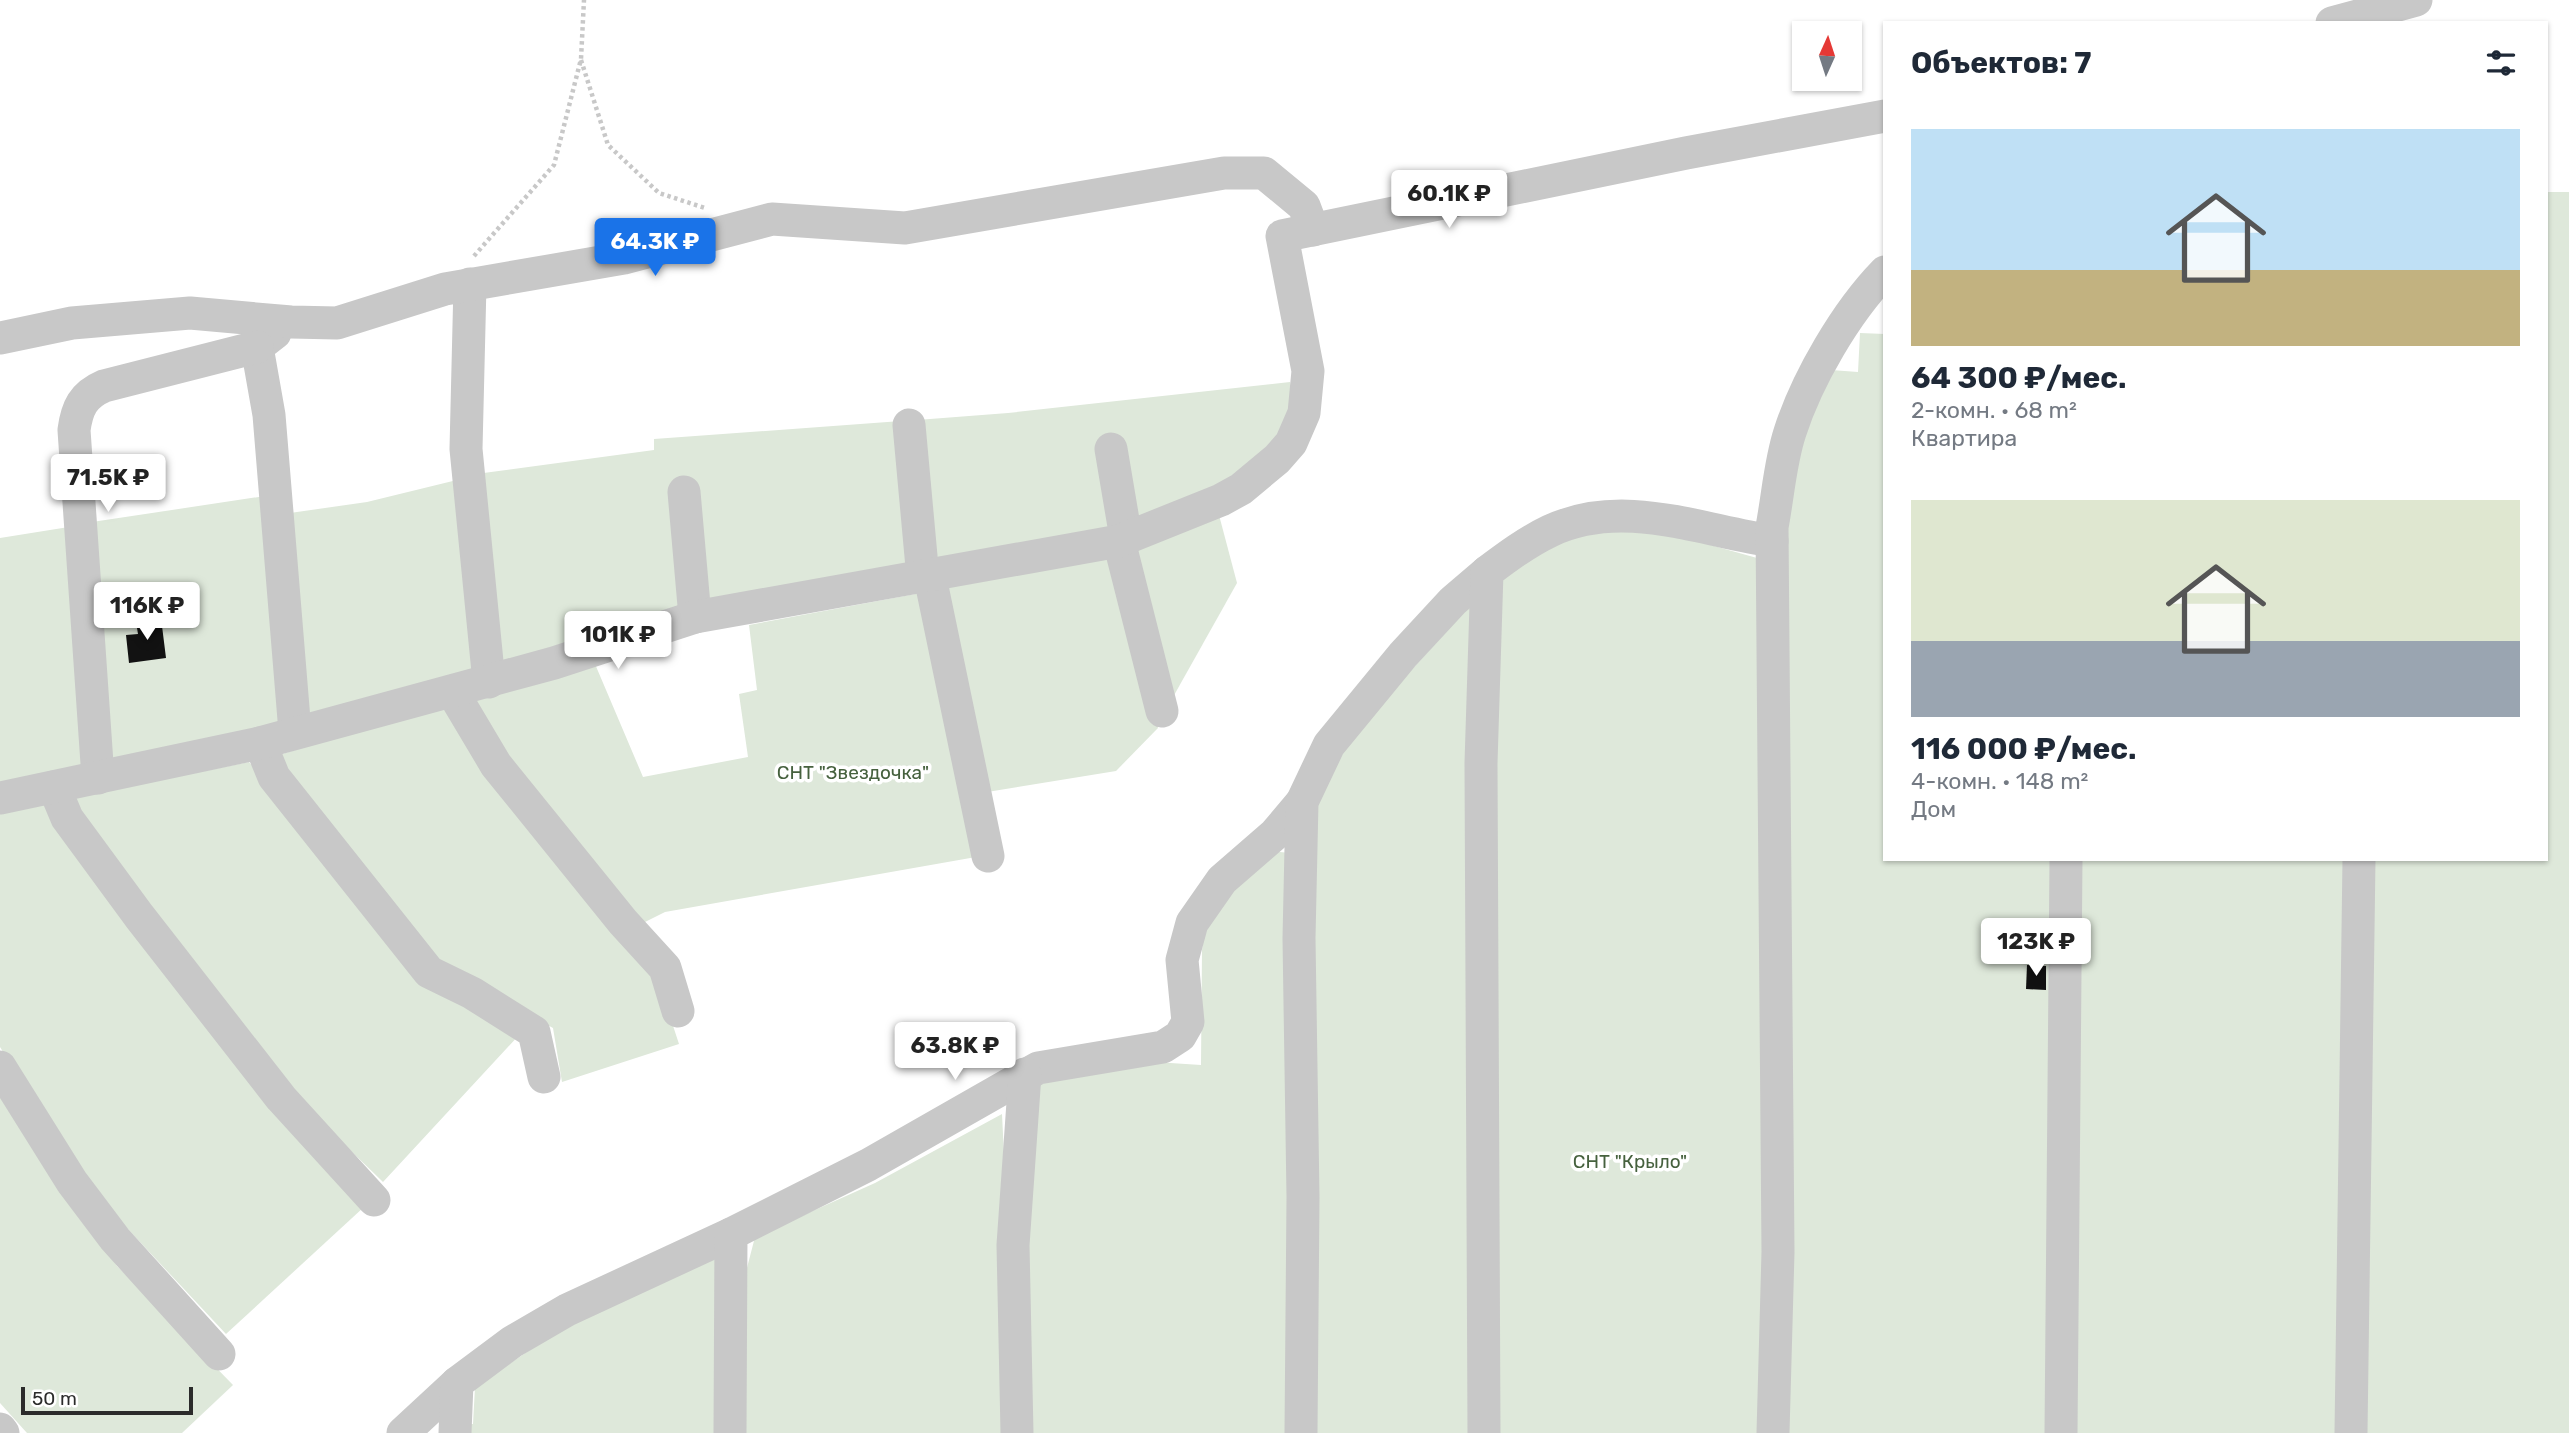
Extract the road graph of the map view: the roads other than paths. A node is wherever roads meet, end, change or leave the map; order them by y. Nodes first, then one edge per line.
1 (2416, 0) edge
2 (2339, 21) edge
3 (1883, 116) edge
4 (1313, 230) junction
5 (471, 271) junction
6 (1883, 274) edge
7 (291, 322) junction
8 (0, 338) edge
9 (257, 346) junction
10 (909, 425) dead end
11 (1111, 449) dead end
12 (684, 492) dead end
13 (1122, 539) junction
14 (1772, 541) junction
15 (1486, 572) junction
16 (927, 577) junction
17 (695, 617) junction
18 (489, 682) junction
19 (453, 691) junction
20 (1162, 711) dead end
21 (295, 732) junction
22 (260, 743) junction
23 (98, 778) junction
24 (54, 787) junction
25 (0, 798) edge
26 (1302, 802) junction
27 (988, 856) dead end
28 (2066, 861) edge
29 (2359, 861) edge
30 (678, 1012) dead end
31 (0, 1067) edge
32 (1025, 1074) junction
33 (544, 1077) dead end
34 (374, 1200) dead end
35 (731, 1234) junction
36 (219, 1354) dead end
37 (457, 1383) junction
38 (403, 1433) edge
39 (455, 1433) edge
40 (730, 1433) edge
41 (1017, 1433) edge
42 (1301, 1433) edge
43 (1484, 1433) edge
44 (1773, 1433) edge
45 (2061, 1433) edge
46 (2350, 1433) edge

1 - 2 street
3 - 4 street
4 - 5 street
4 - 13 street
5 - 7 street
5 - 18 street
6 - 14 street
7 - 8 street
7 - 9 street
9 - 21 street
9 - 23 street
10 - 16 street
11 - 13 street
12 - 17 street
13 - 16 street
13 - 20 street
14 - 15 street
14 - 44 street
15 - 26 street
15 - 43 street
16 - 17 street
16 - 27 street
17 - 18 street
18 - 19 street
19 - 21 street
19 - 30 street
21 - 22 street
22 - 23 street
22 - 33 street
23 - 24 street
24 - 25 street
24 - 34 street
26 - 32 street
26 - 42 street
28 - 45 street
29 - 46 street
31 - 36 street
32 - 35 street
32 - 41 street
35 - 37 street
35 - 40 street
37 - 38 street
37 - 39 street

